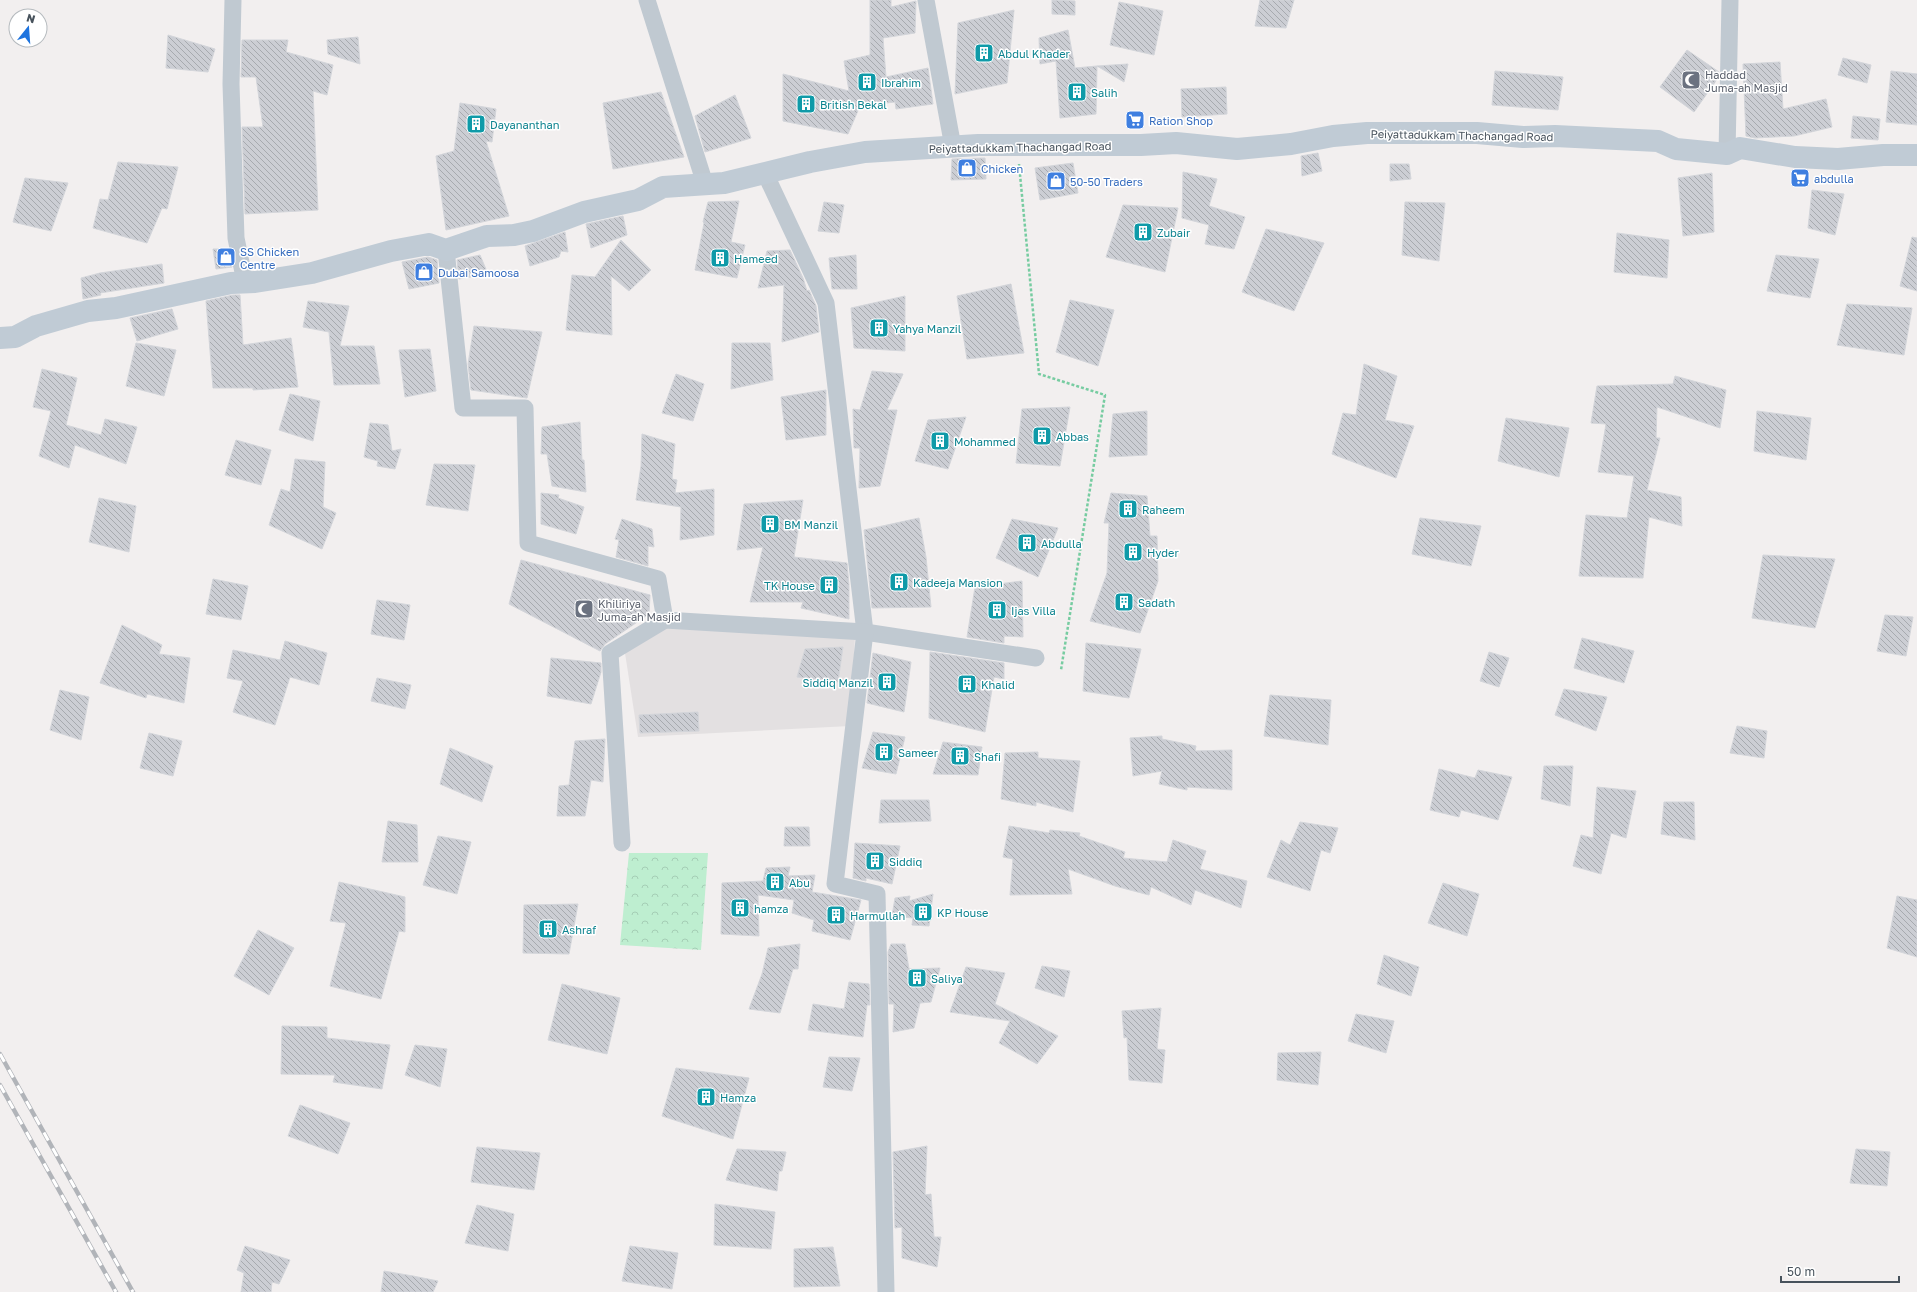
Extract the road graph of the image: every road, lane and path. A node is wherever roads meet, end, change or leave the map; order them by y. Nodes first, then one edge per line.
1 (233, 0) edge
2 (647, 0) edge
3 (926, 0) edge
4 (1730, 0) edge
5 (1017, 145) junction
6 (953, 148) junction
7 (1727, 154) junction
8 (1917, 155) edge
9 (765, 173) junction
10 (705, 184) junction
11 (446, 250) junction
12 (245, 282) junction
13 (0, 338) edge
14 (665, 620) junction
15 (865, 632) junction
16 (1036, 658) dead end
17 (1061, 670) dead end
18 (622, 843) dead end
19 (886, 1292) edge

1 - 12 street
2 - 10 street
3 - 6 street
4 - 7 street
5 - 6 main road, Peiyattadukkam Thachangad Road
5 - 7 main road, Peiyattadukkam Thachangad Road
5 - 17 path
6 - 9 main road, Peiyattadukkam Thachangad Road
7 - 8 main road, Peiyattadukkam Thachangad Road
9 - 10 main road, Peiyattadukkam Thachangad Road
9 - 15 street
10 - 11 main road, Peiyattadukkam Thachangad Road
11 - 12 main road
11 - 14 street
12 - 13 main road
14 - 15 street
14 - 18 street
15 - 16 street
15 - 19 street

